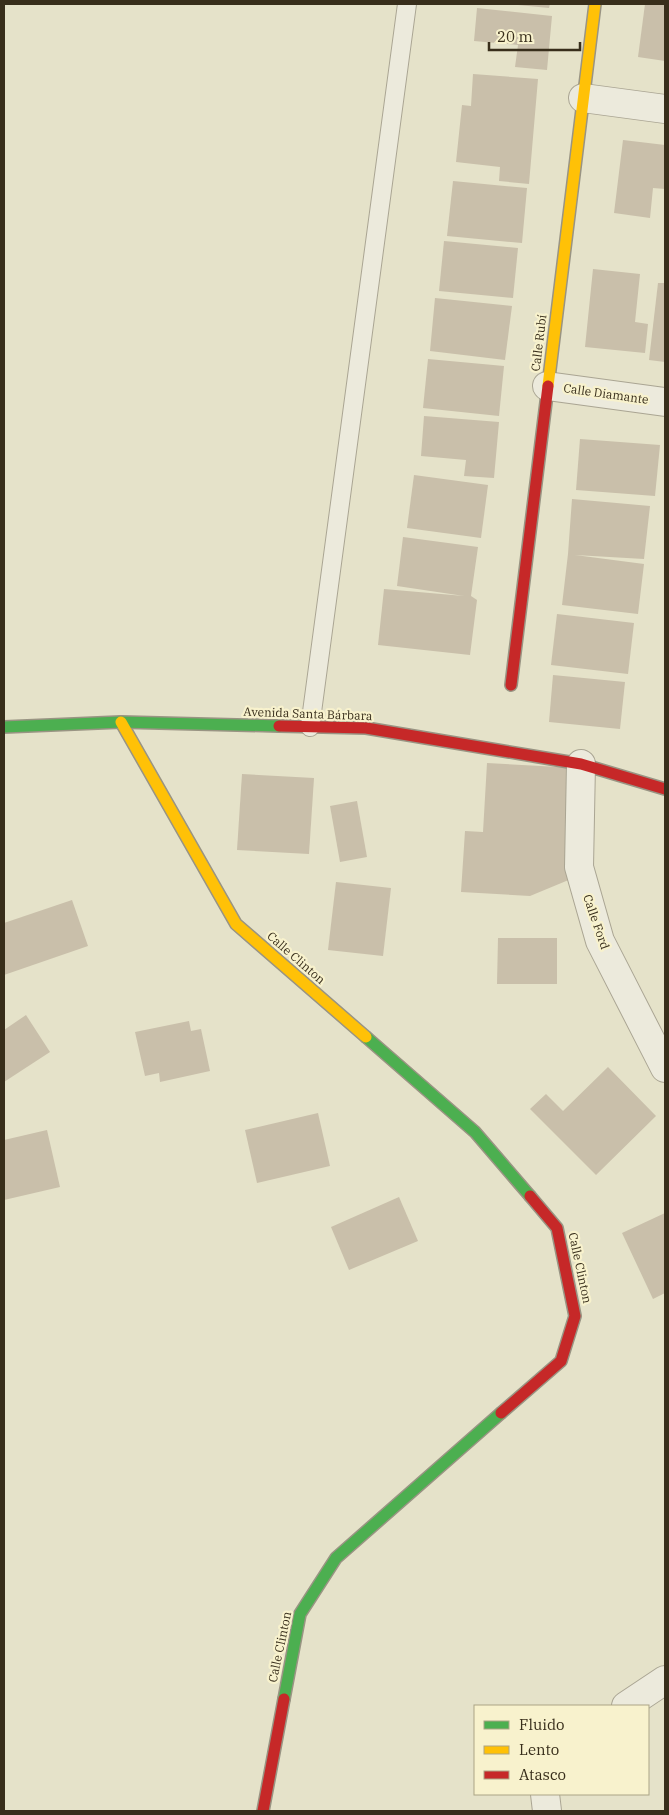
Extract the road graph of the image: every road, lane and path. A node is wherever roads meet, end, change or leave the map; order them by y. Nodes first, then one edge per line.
1 (407, 4) edge
2 (595, 4) edge
3 (583, 98) junction
4 (665, 108) edge
5 (547, 386) junction
6 (665, 402) edge
7 (511, 685) dead end
8 (121, 722) junction
9 (4, 727) edge
10 (310, 727) junction
11 (581, 764) junction
12 (665, 789) edge
13 (665, 1068) edge
14 (665, 1680) edge
15 (628, 1705) edge
16 (545, 1795) edge
17 (263, 1811) edge
18 (547, 1811) edge

1 - 10 lane
2 - 3 street, Calle Rubí
3 - 4 street
3 - 5 street, Calle Rubí
5 - 6 street, Calle Diamante
5 - 7 street, Calle Rubí
8 - 9 street, Avenida Santa Bárbara
8 - 10 street, Avenida Santa Bárbara
8 - 17 street, Calle Clinton
10 - 11 street, Avenida Santa Bárbara
11 - 12 street, Avenida Santa Bárbara
11 - 13 street, Calle Ford
14 - 15 street
16 - 18 street

